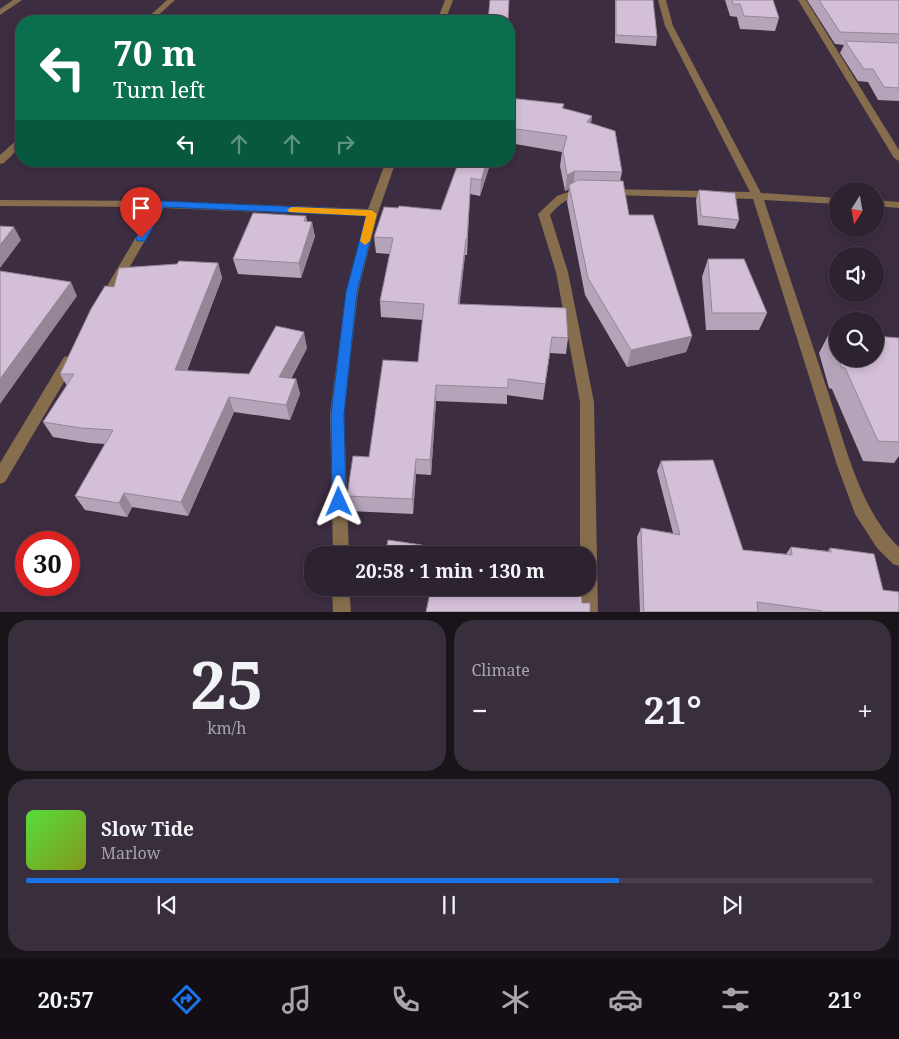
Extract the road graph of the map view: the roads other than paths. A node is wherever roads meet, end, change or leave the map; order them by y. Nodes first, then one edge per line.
1 (18, 0) edge
2 (171, 0) edge
3 (449, 0) edge
4 (662, 0) edge
5 (802, 0) edge
6 (0, 13) edge
7 (155, 15) edge
8 (444, 15) edge
9 (15, 147) edge
10 (899, 158) edge
11 (0, 161) edge
12 (390, 167) edge
13 (757, 196) junction
14 (829, 200) edge
15 (0, 203) edge
16 (161, 204) junction
17 (884, 204) edge
18 (899, 205) edge
19 (372, 214) junction
20 (96, 315) edge
21 (76, 349) edge
22 (0, 477) edge
23 (341, 546) edge
24 (899, 558) edge
25 (341, 596) edge
26 (342, 612) edge
27 (588, 612) edge

1 - 6 street
2 - 7 street
3 - 8 street
4 - 13 street
5 - 10 street
9 - 11 street
12 - 19 street
13 - 14 street
13 - 24 street
13 - 27 street
15 - 16 street
16 - 19 street
16 - 20 street
17 - 18 street
19 - 23 street
21 - 22 street
25 - 26 street

